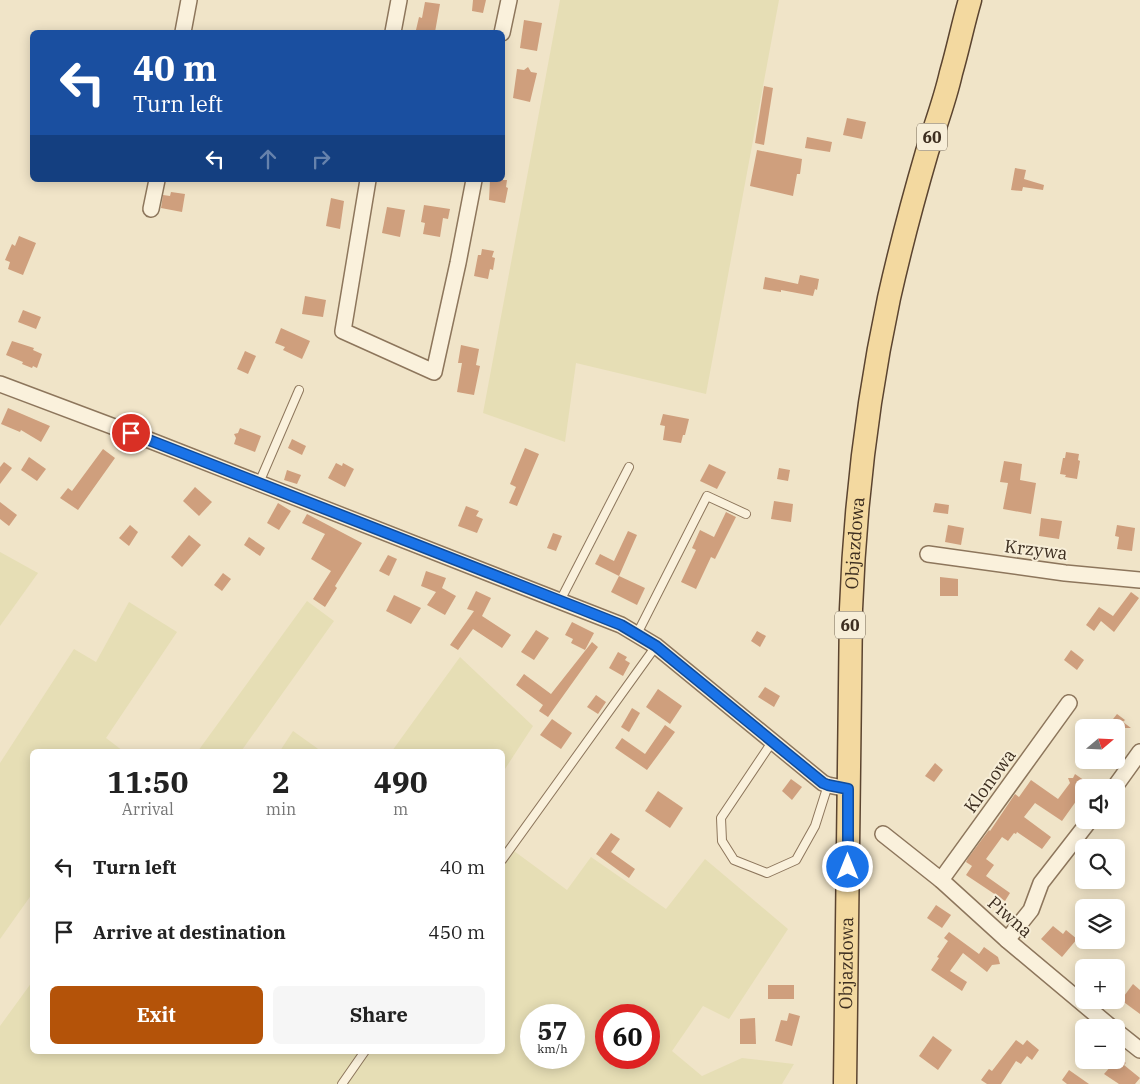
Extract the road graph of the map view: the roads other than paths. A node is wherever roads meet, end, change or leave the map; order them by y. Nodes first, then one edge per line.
1 (189, 0) edge
2 (398, 0) edge
3 (509, 0) edge
4 (970, 0) edge
5 (982, 0) edge
6 (183, 30) edge
7 (393, 30) edge
8 (503, 30) edge
9 (951, 74) junction
10 (157, 182) edge
11 (368, 182) edge
12 (474, 182) edge
13 (151, 209) dead end
14 (0, 384) edge
15 (300, 390) dead end
16 (629, 466) dead end
17 (259, 483) junction
18 (746, 514) dead end
19 (928, 554) dead end
20 (1140, 580) edge
21 (560, 601) junction
22 (636, 634) junction
23 (656, 646) junction
24 (1069, 703) dead end
25 (772, 742) junction
26 (1140, 752) edge
27 (1134, 772) edge
28 (838, 787) junction
29 (1083, 829) edge
30 (883, 834) dead end
31 (505, 856) edge
32 (941, 880) junction
33 (1007, 940) junction
34 (1101, 1019) edge
35 (1125, 1038) edge
36 (1140, 1050) edge
37 (363, 1054) edge
38 (342, 1084) edge
39 (845, 1084) edge

1 - 6 street
2 - 7 street
3 - 8 street
4 - 9 main road, Objazdowa / 60
5 - 9 main road, Objazdowa / 60
9 - 28 main road, Objazdowa / 60
10 - 13 street
11 - 12 street
14 - 17 street
15 - 17 lane
16 - 21 lane
17 - 21 street
18 - 22 lane
19 - 20 street, Krzywa
21 - 22 street
22 - 23 street
23 - 25 street
23 - 31 lane
24 - 32 street, Klonowa
25 - 28 street
25 - 28 lane
26 - 27 street
28 - 39 main road, Objazdowa / 60
29 - 33 street
30 - 32 street, Piwna
32 - 33 street, Piwna
33 - 34 street, Piwna
35 - 36 street
37 - 38 lane

